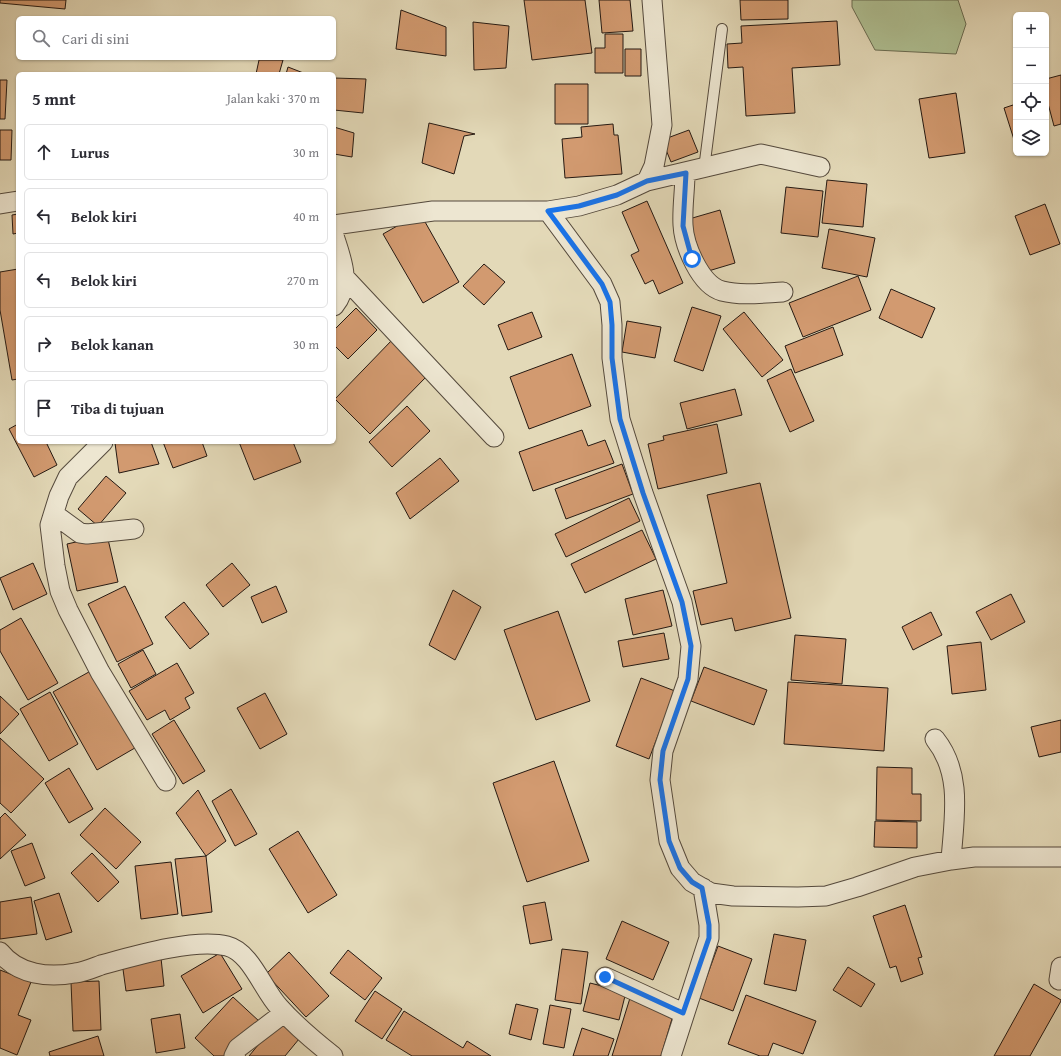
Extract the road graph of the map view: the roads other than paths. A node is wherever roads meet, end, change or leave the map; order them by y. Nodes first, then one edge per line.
1 (652, 0) edge
2 (722, 29) dead end
3 (820, 167) dead end
4 (704, 169) junction
5 (686, 173) junction
6 (647, 181) junction
7 (16, 201) edge
8 (0, 204) edge
9 (548, 211) junction
10 (336, 225) edge
11 (336, 242) edge
12 (346, 279) junction
13 (783, 292) dead end
14 (336, 304) edge
15 (494, 437) dead end
16 (101, 444) edge
17 (54, 514) junction
18 (134, 529) dead end
19 (935, 739) dead end
20 (166, 781) dead end
21 (1061, 857) edge
22 (951, 860) junction
23 (702, 888) junction
24 (0, 952) edge
25 (605, 977) dead end
26 (284, 1012) junction
27 (683, 1013) junction
28 (234, 1056) edge
29 (333, 1056) edge
30 (671, 1056) edge

1 - 6 street
2 - 4 lane
3 - 4 street
4 - 5 street
5 - 6 street
5 - 13 street
6 - 9 street
7 - 8 street
9 - 10 street
9 - 23 street
11 - 12 street
12 - 14 street
12 - 15 street
16 - 17 street
17 - 18 street
17 - 20 street
19 - 22 street
21 - 22 street
22 - 23 street
23 - 27 street
24 - 26 street
25 - 27 street
26 - 28 street
26 - 29 street
27 - 30 street

